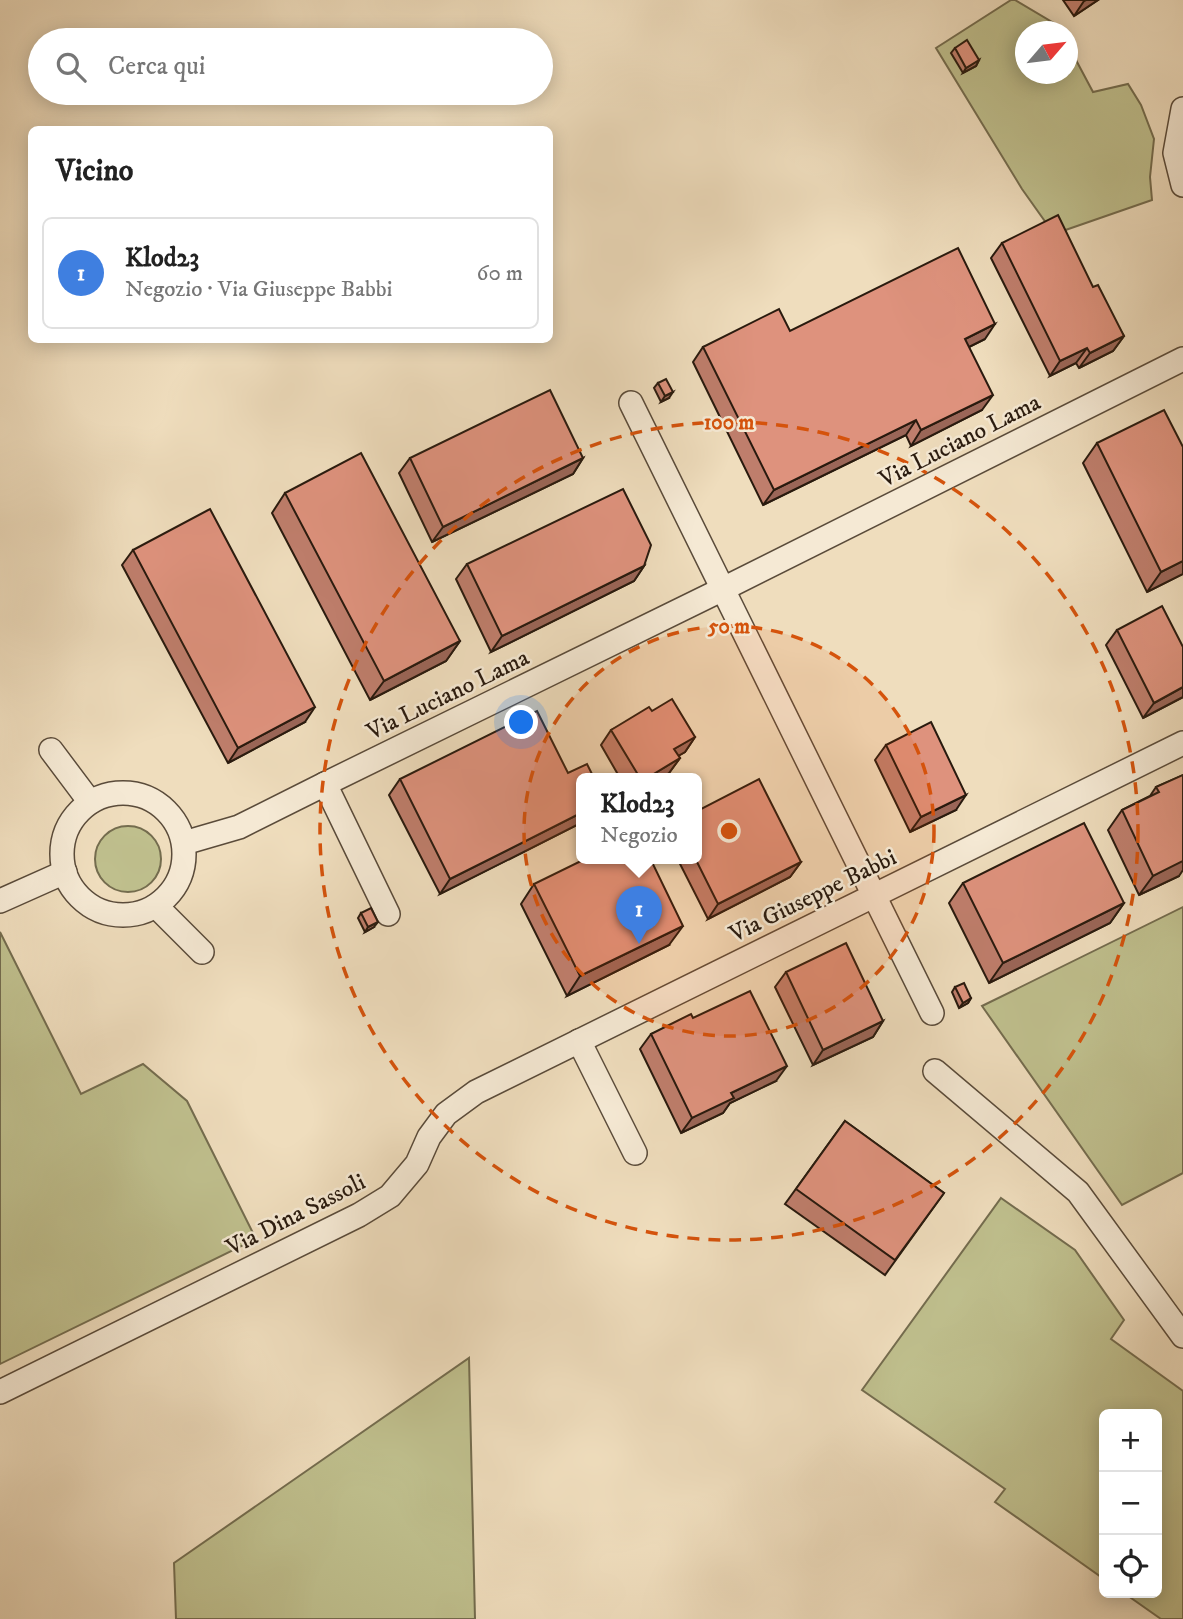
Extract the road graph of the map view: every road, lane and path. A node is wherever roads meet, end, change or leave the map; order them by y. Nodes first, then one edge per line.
1 (1183, 109) edge
2 (1183, 185) edge
3 (1183, 359) edge
4 (631, 403) dead end
5 (723, 589) junction
6 (1183, 743) edge
7 (51, 750) dead end
8 (325, 784) junction
9 (90, 802) junction
10 (184, 843) junction
11 (65, 872) junction
12 (874, 895) junction
13 (0, 901) edge
14 (156, 906) junction
15 (388, 914) dead end
16 (202, 952) dead end
17 (933, 1013) dead end
18 (579, 1041) junction
19 (935, 1071) dead end
20 (635, 1153) dead end
21 (1183, 1336) edge
22 (0, 1392) edge

1 - 2 street
3 - 5 street, Via Luciano Lama
4 - 5 street
5 - 8 street, Via Luciano Lama
5 - 12 street
6 - 12 street, Via Giuseppe Babbi
7 - 9 street
8 - 10 street, Via Luciano Lama
8 - 15 street
9 - 10 street
9 - 11 street
10 - 14 street
11 - 13 street
11 - 14 street
12 - 17 street
12 - 18 street, Via Giuseppe Babbi
14 - 16 street
18 - 20 street
18 - 22 street, Via Dina Sassoli
19 - 21 street

